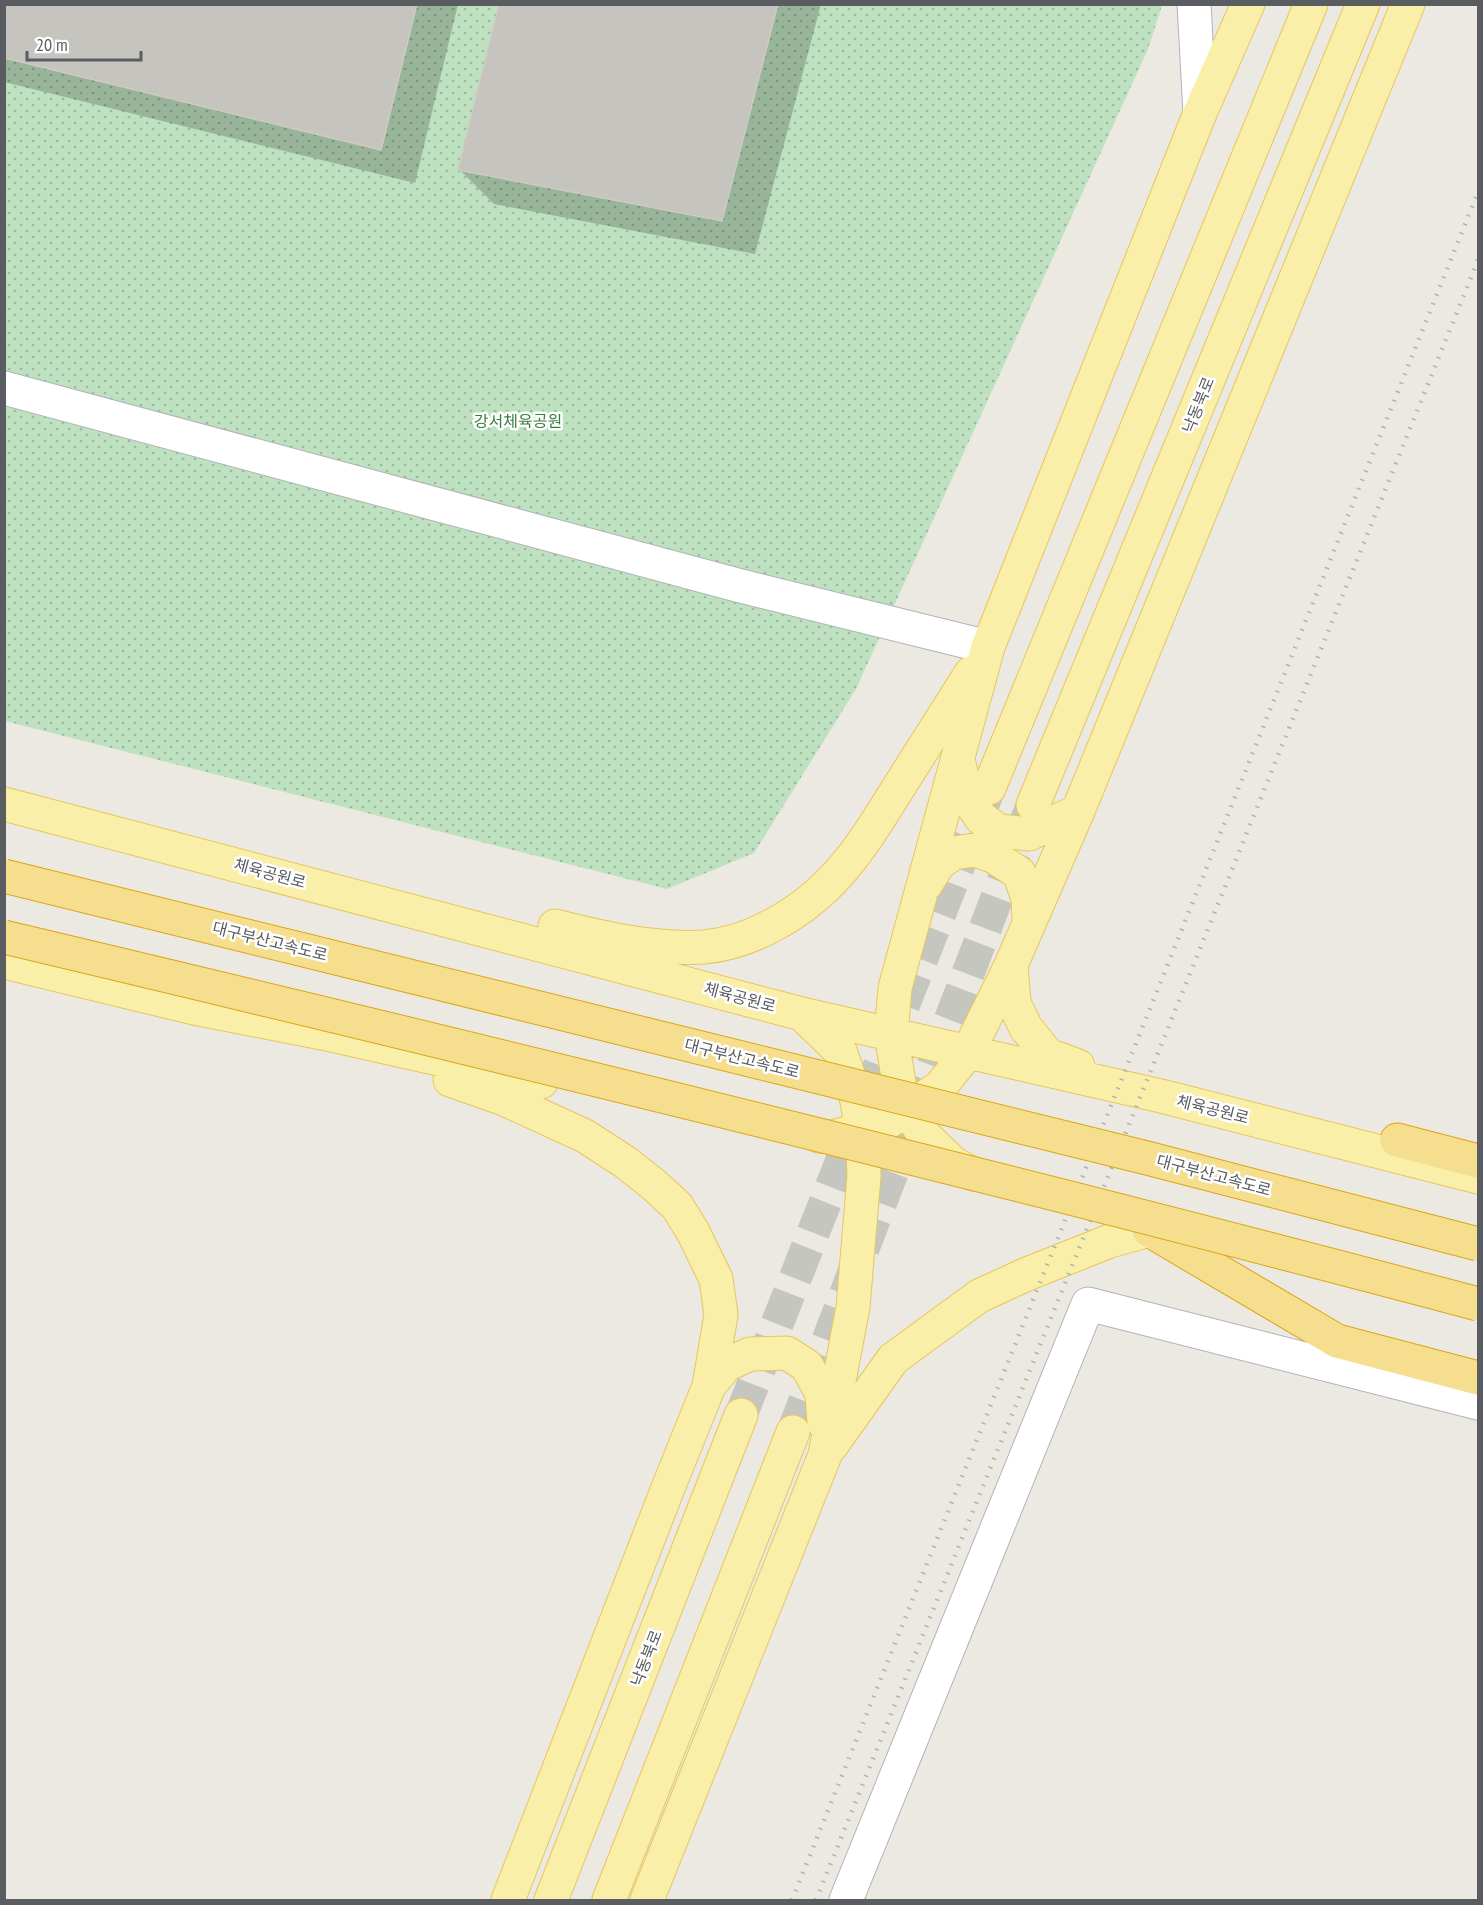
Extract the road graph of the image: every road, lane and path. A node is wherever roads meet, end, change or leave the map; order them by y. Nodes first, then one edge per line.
1 (1194, 4) edge
2 (1248, 4) edge
3 (1311, 4) edge
4 (1363, 4) edge
5 (1408, 4) edge
6 (1200, 113) junction
7 (4, 388) edge
8 (988, 646) junction
9 (958, 758) junction
10 (989, 788) tunnel mouth
11 (4, 804) edge
12 (1033, 805) tunnel mouth
13 (1078, 811) junction
14 (244, 867) junction
15 (4, 876) edge
16 (920, 894) junction
17 (1029, 920) junction
18 (4, 937) edge
19 (4, 962) edge
20 (1011, 965) junction
21 (802, 1014) junction
22 (322, 1033) junction
23 (891, 1035) junction
24 (968, 1052) junction
25 (1161, 1096) junction
26 (908, 1110) junction
27 (1397, 1140) joint
28 (862, 1143) junction
29 (1479, 1161) edge
30 (1479, 1178) edge
31 (1017, 1194) junction
32 (1149, 1230) junction
33 (1479, 1244) edge
34 (1479, 1304) edge
35 (1479, 1315) edge
36 (1479, 1378) edge
37 (709, 1386) junction
38 (1479, 1403) edge
39 (741, 1415) tunnel mouth
40 (793, 1432) tunnel mouth
41 (825, 1455) junction
42 (508, 1900) edge
43 (551, 1900) edge
44 (609, 1900) edge
45 (647, 1900) edge
46 (846, 1900) edge

1 - 6 lane
2 - 6 main road
3 - 10 main road
4 - 12 main road, 낙동북로
5 - 13 main road
6 - 8 main road
7 - 8 lane
8 - 9 main road
8 - 14 main road
9 - 13 main road
9 - 16 main road
11 - 14 main road, 체육공원로
13 - 17 main road
14 - 21 main road, 체육공원로
15 - 33 highway, 대구부산고속도로, bridge
16 - 17 main road
16 - 23 main road
17 - 20 main road
18 - 34 highway, bridge
19 - 22 main road
20 - 24 main road
20 - 25 main road
21 - 23 main road, 체육공원로
21 - 28 main road
22 - 28 main road
22 - 37 main road
23 - 24 main road, 체육공원로
23 - 26 main road
24 - 25 main road, 체육공원로
24 - 26 main road
25 - 27 main road
25 - 30 main road, 체육공원로
26 - 28 main road
26 - 31 main road
27 - 29 highway
28 - 31 main road
28 - 41 main road
31 - 32 main road
32 - 35 main road
32 - 36 highway
32 - 41 main road
37 - 41 main road
37 - 42 main road
38 - 46 lane
39 - 43 main road, 낙동북로
40 - 44 main road
41 - 45 main road

